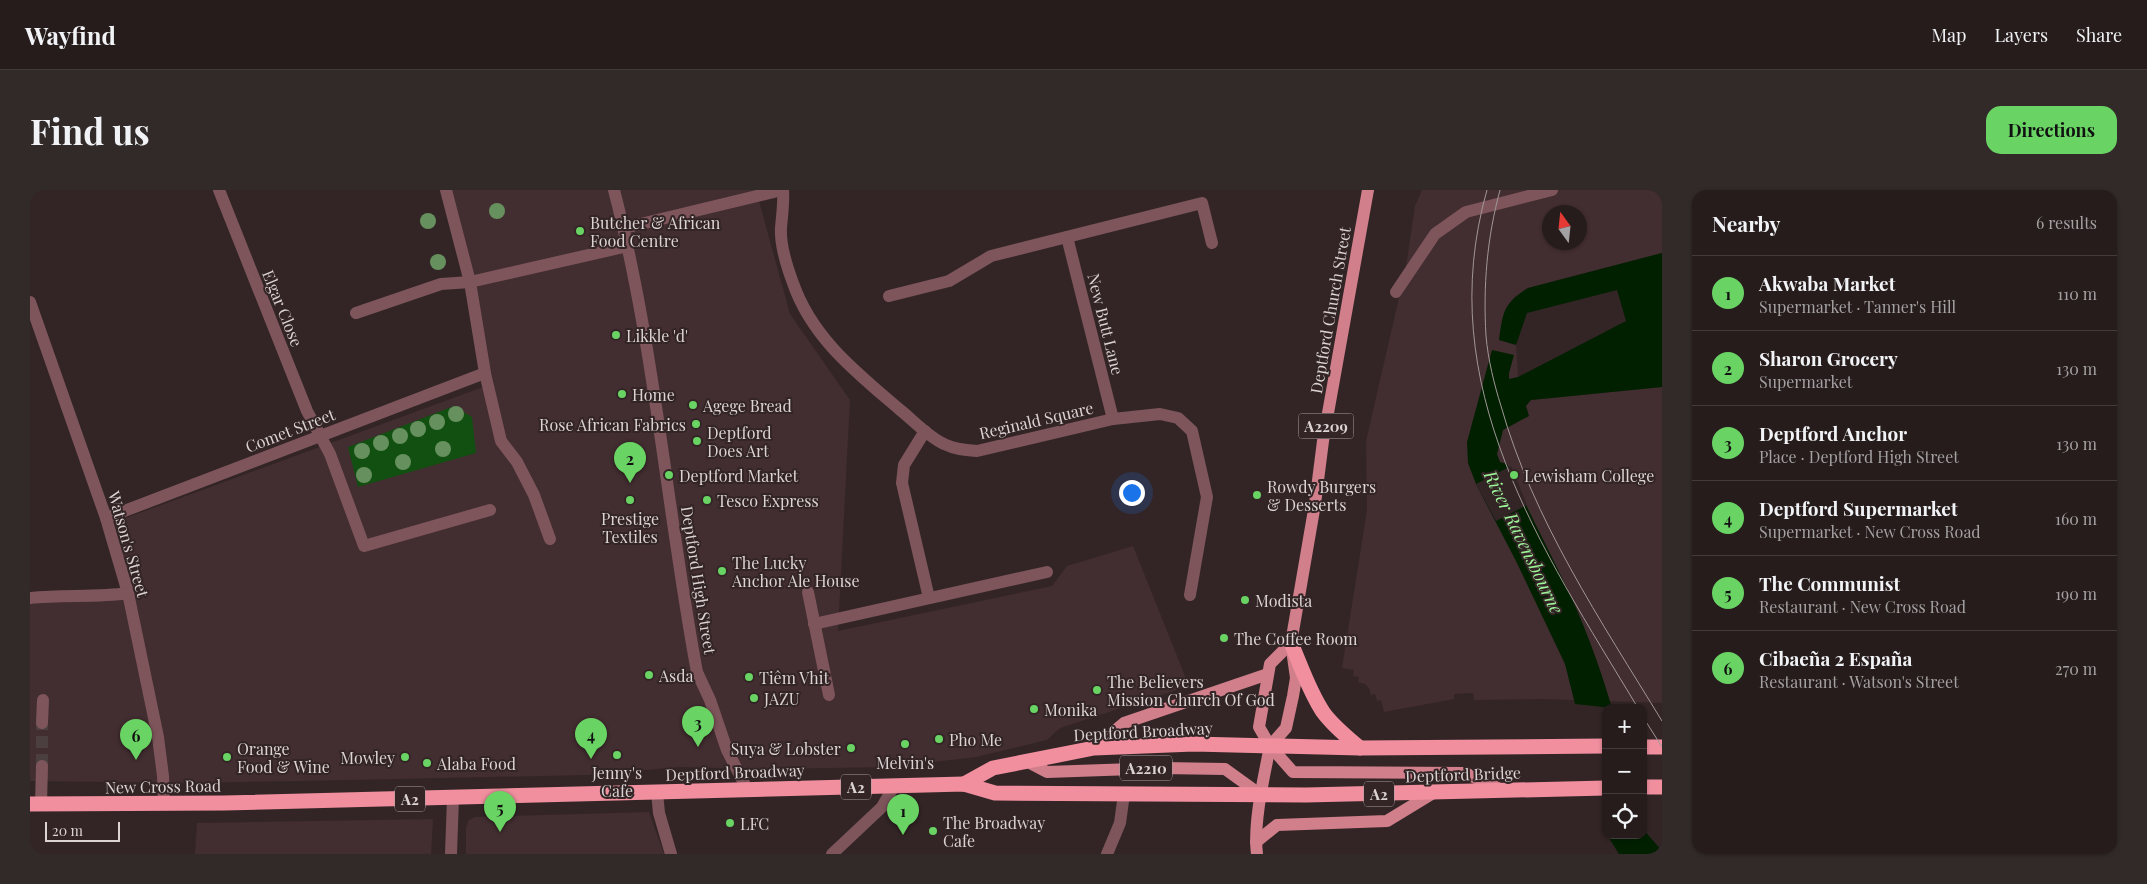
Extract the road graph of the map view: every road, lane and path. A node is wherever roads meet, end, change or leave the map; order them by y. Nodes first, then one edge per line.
1 (220, 190) edge
2 (446, 190) edge
3 (614, 190) edge
4 (783, 190) edge
5 (1368, 190) edge
6 (1552, 190) edge
7 (624, 228) junction
8 (1067, 238) junction
9 (1212, 242) dead end
10 (628, 246) junction
11 (470, 282) junction
12 (1396, 292) dead end
13 (889, 296) dead end
14 (30, 302) edge
15 (356, 313) dead end
16 (485, 373) junction
17 (1114, 419) junction
18 (925, 431) junction
19 (320, 436) junction
20 (490, 510) dead end
21 (106, 518) junction
22 (550, 539) dead end
23 (1047, 572) dead end
24 (808, 592) dead end
25 (128, 593) junction
26 (1190, 595) dead end
27 (30, 598) edge
28 (929, 598) junction
29 (814, 624) junction
30 (1291, 644) junction
31 (1268, 674) junction
32 (828, 695) dead end
33 (43, 700) dead end
34 (42, 724) tunnel mouth
35 (1270, 746) junction
36 (1602, 746) edge
37 (1647, 747) edge
38 (1662, 747) edge
39 (1094, 748) junction
40 (1360, 748) junction
41 (1026, 760) junction
42 (42, 766) tunnel mouth
43 (964, 784) junction
44 (894, 786) junction
45 (1647, 787) edge
46 (1662, 787) edge
47 (1602, 788) edge
48 (747, 789) junction
49 (1502, 790) junction
50 (657, 792) junction
51 (1433, 793) junction
52 (1124, 794) junction
53 (1261, 795) junction
54 (453, 798) junction
55 (36, 804) edge
56 (164, 804) junction
57 (1257, 848) edge
58 (452, 854) edge
59 (672, 854) edge
60 (832, 854) edge
61 (1107, 854) edge

1 - 19 street, Elgar Close
2 - 11 street
3 - 7 street, Deptford High Street
4 - 7 street
4 - 18 street, Reginald Square
5 - 30 main road, Deptford Church Street / A2209
6 - 12 street
7 - 10 street, Deptford High Street
8 - 9 street
8 - 13 street
8 - 17 street, New Butt Lane
10 - 11 street
10 - 48 street, Deptford High Street
11 - 15 street
11 - 16 street
14 - 21 street, Watson's Street
16 - 19 street, Comet Street
16 - 22 street
17 - 18 street, Reginald Square
17 - 26 street, Reginald Square
18 - 28 street
19 - 20 street, Elgar Close
19 - 21 street, Comet Street
21 - 25 street, Watson's Street
23 - 28 street
24 - 29 street
25 - 27 street
25 - 56 street, Watson's Street
28 - 29 street
29 - 32 street
30 - 31 main road
30 - 35 main road, Deptford Church Street / A2209
30 - 40 highway
31 - 35 main road
31 - 39 main road
33 - 34 street
35 - 39 highway, Deptford Broadway / A2
35 - 40 highway, Deptford Bridge / A2
35 - 49 main road
35 - 53 main road
36 - 40 highway, Deptford Bridge / A2
37 - 38 highway
39 - 41 highway, Deptford Broadway / A2
41 - 43 highway, Deptford Broadway / A2
41 - 53 main road, A2210
42 - 55 street
43 - 44 highway, Deptford Broadway / A2
43 - 52 highway, Deptford Broadway / A2
44 - 48 highway, Deptford Broadway / A2
44 - 60 street
45 - 46 highway
47 - 49 highway, Deptford Bridge / A2
48 - 50 highway, Deptford Broadway / A2
49 - 51 highway, Deptford Bridge / A2
50 - 54 highway, New Cross Road / A2
50 - 59 street
51 - 53 highway, Deptford Bridge / A2
51 - 57 main road
52 - 53 highway, Deptford Broadway / A2
52 - 61 street
53 - 57 main road
54 - 56 highway, New Cross Road / A2
54 - 58 street
55 - 56 highway, New Cross Road / A2

